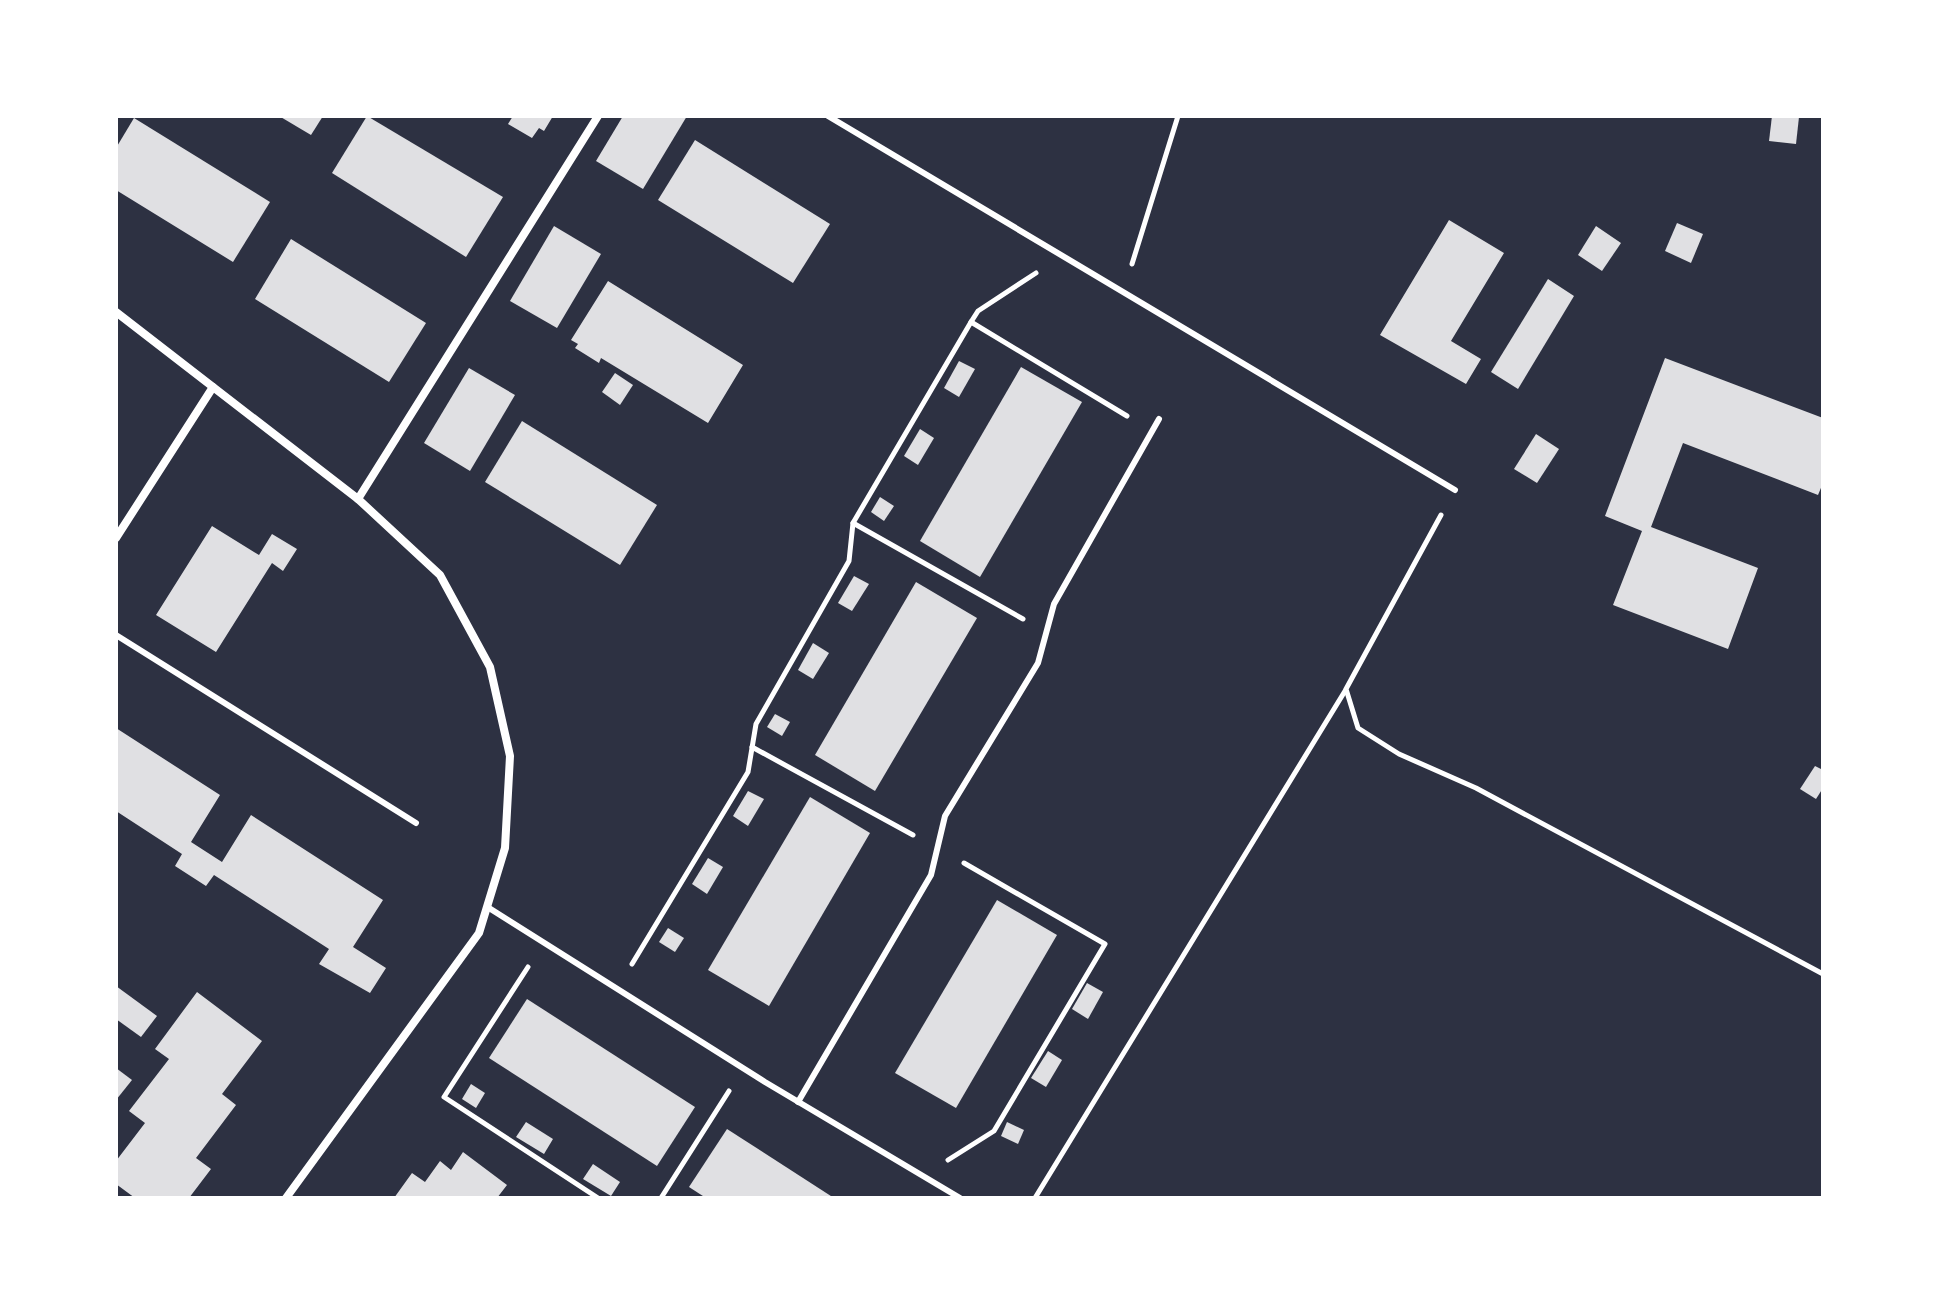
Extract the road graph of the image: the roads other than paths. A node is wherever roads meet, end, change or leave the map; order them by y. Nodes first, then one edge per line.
1 (598, 116) edge
2 (828, 116) edge
3 (116, 312) edge
4 (213, 387) junction
5 (1159, 419) dead end
6 (1455, 490) road end
7 (358, 499) junction
8 (116, 538) edge
9 (116, 635) edge
10 (416, 823) dead end
11 (489, 908) junction
12 (798, 1102) junction
13 (286, 1198) edge
14 (960, 1198) edge

1 - 7 street
2 - 6 lane
3 - 4 street
4 - 7 street
4 - 8 street
5 - 12 lane
7 - 11 street
9 - 10 lane
11 - 12 lane
11 - 13 street
12 - 14 lane

